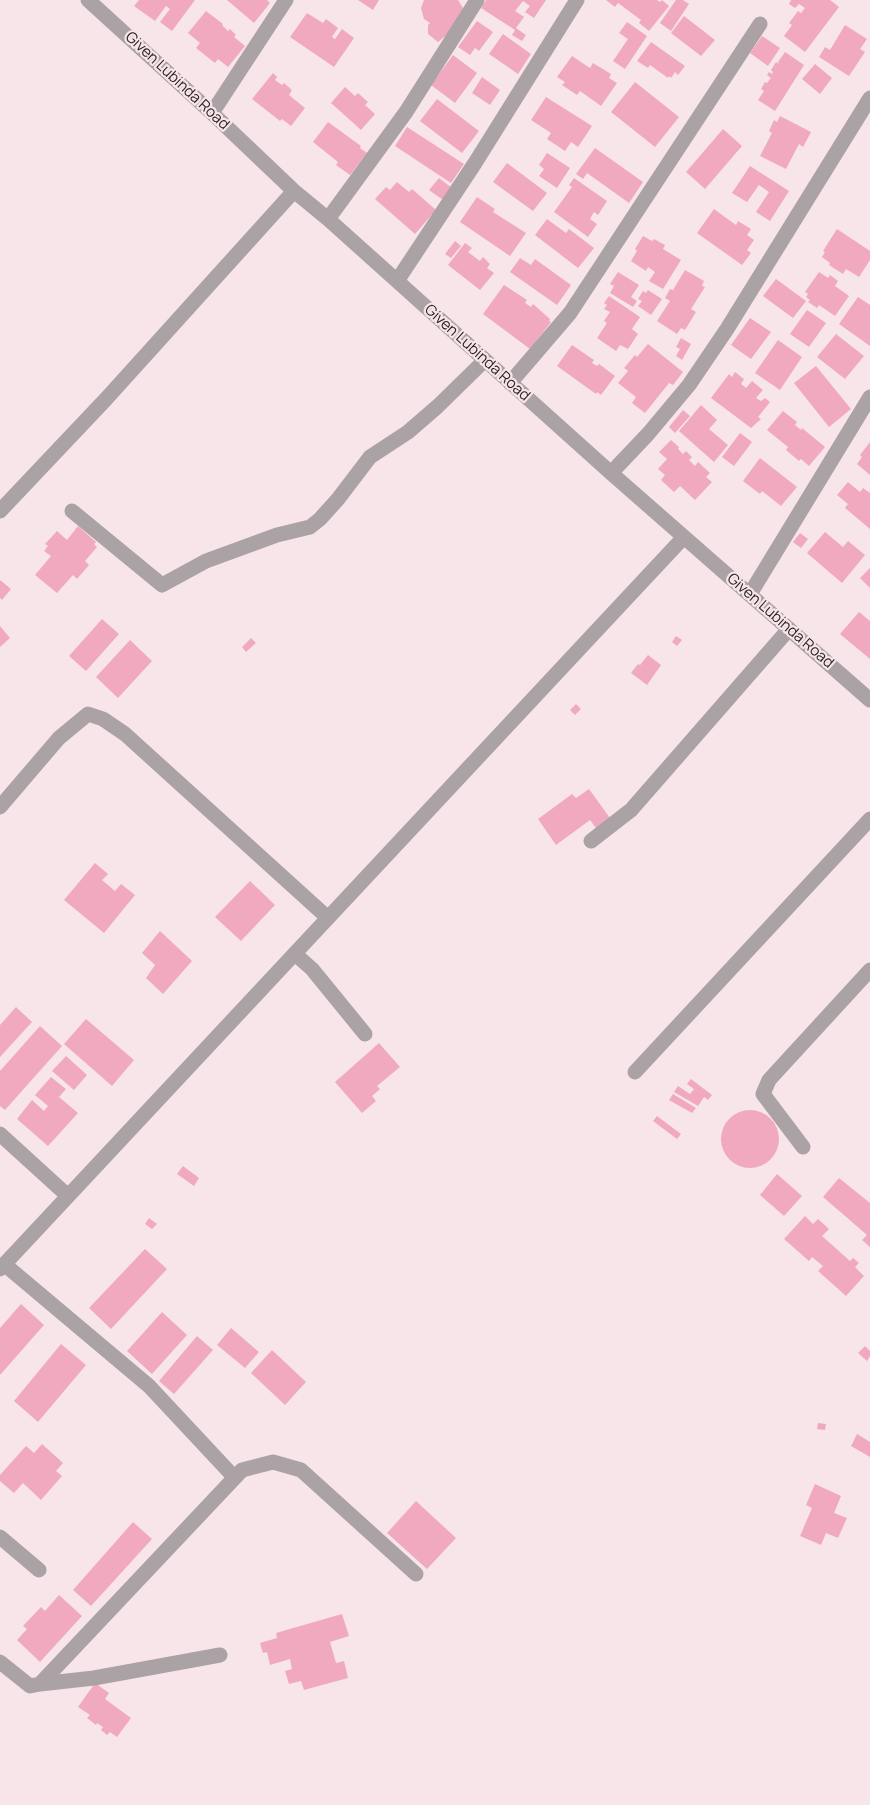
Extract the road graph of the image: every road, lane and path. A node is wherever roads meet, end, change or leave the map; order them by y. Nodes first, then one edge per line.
1 (286, 0) edge
2 (477, 0) edge
3 (577, 0) edge
4 (96, 3) edge
5 (760, 24) dead end
6 (870, 98) edge
7 (212, 113) junction
8 (294, 191) junction
9 (328, 219) junction
10 (397, 281) junction
11 (485, 360) junction
12 (510, 383) junction
13 (870, 397) edge
14 (611, 474) junction
15 (0, 511) edge
16 (72, 511) dead end
17 (684, 537) junction
18 (750, 594) junction
19 (789, 629) junction
20 (870, 700) edge
21 (0, 807) edge
22 (870, 819) edge
23 (591, 842) dead end
24 (328, 918) junction
25 (294, 954) junction
26 (870, 970) edge
27 (365, 1034) dead end
28 (634, 1072) dead end
29 (0, 1134) edge
30 (803, 1146) dead end
31 (68, 1196) junction
32 (2, 1267) edge
33 (238, 1473) junction
34 (0, 1537) edge
35 (39, 1570) dead end
36 (416, 1574) dead end
37 (220, 1655) dead end
38 (0, 1662) edge
39 (40, 1684) junction

1 - 7 street
2 - 9 street
3 - 10 street
4 - 7 street, Given Lubinda Road
5 - 12 street
6 - 14 street
7 - 8 street, Given Lubinda Road
8 - 9 street, Given Lubinda Road
8 - 15 street
9 - 10 street, Given Lubinda Road
10 - 11 street, Given Lubinda Road
11 - 12 street, Given Lubinda Road
11 - 16 street
12 - 14 street, Given Lubinda Road
13 - 18 street
14 - 17 street, Given Lubinda Road
17 - 18 street, Given Lubinda Road
17 - 24 street
18 - 19 street, Given Lubinda Road
19 - 20 street, Given Lubinda Road
19 - 23 street
21 - 24 street
22 - 28 street
24 - 25 street
25 - 27 street
25 - 31 street
26 - 30 street
29 - 31 street
31 - 32 street
32 - 33 street
33 - 36 street
33 - 39 street
34 - 35 street
37 - 39 street
38 - 39 street

